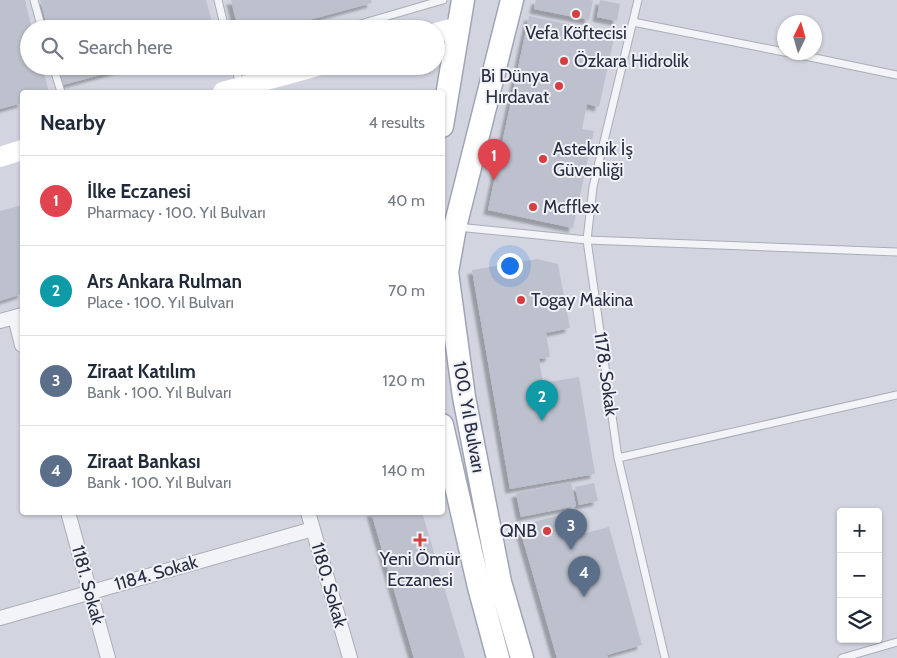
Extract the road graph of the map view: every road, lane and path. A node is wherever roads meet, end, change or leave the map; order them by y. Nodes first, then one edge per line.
1 (34, 0) edge
2 (218, 0) edge
3 (443, 0) edge
4 (463, 0) edge
5 (512, 0) edge
6 (638, 0) edge
7 (40, 20) edge
8 (223, 20) edge
9 (378, 20) edge
10 (633, 22) junction
11 (459, 27) junction
12 (445, 31) edge
13 (777, 50) edge
14 (822, 60) edge
15 (56, 75) edge
16 (234, 75) edge
17 (285, 75) edge
18 (897, 75) edge
19 (60, 90) edge
20 (232, 90) edge
21 (445, 109) edge
22 (20, 151) edge
23 (0, 157) edge
24 (455, 227) junction
25 (587, 240) junction
26 (897, 252) edge
27 (19, 316) edge
28 (0, 321) edge
29 (897, 395) edge
30 (445, 438) edge
31 (618, 458) junction
32 (69, 515) edge
33 (309, 515) edge
34 (313, 528) junction
35 (90, 592) junction
36 (0, 618) edge
37 (897, 642) edge
38 (108, 658) edge
39 (350, 658) edge
40 (498, 658) edge
41 (522, 658) edge
42 (665, 658) edge
43 (842, 658) edge

1 - 7 lane
2 - 8 lane
3 - 9 lane
4 - 11 main road
5 - 24 main road, 100. Yıl Bulvarı
6 - 10 lane, 1178. Sokak
10 - 13 lane
10 - 25 lane, 1178. Sokak
11 - 12 street
11 - 21 main road
14 - 18 lane
15 - 19 lane
16 - 20 lane
17 - 20 street
22 - 23 street
24 - 25 lane
24 - 41 main road, 100. Yıl Bulvarı
25 - 26 lane
25 - 31 lane, 1178. Sokak
27 - 28 street
29 - 31 lane
30 - 40 main road, 100. Yıl Bulvarı
31 - 42 lane, 1178. Sokak
32 - 35 street, 1181. Sokak
33 - 34 street, 1180. Sokak
34 - 35 street, 1184. Sokak
34 - 39 street, 1180. Sokak
35 - 36 street, 1184. Sokak
35 - 38 street, 1181. Sokak
37 - 43 lane

